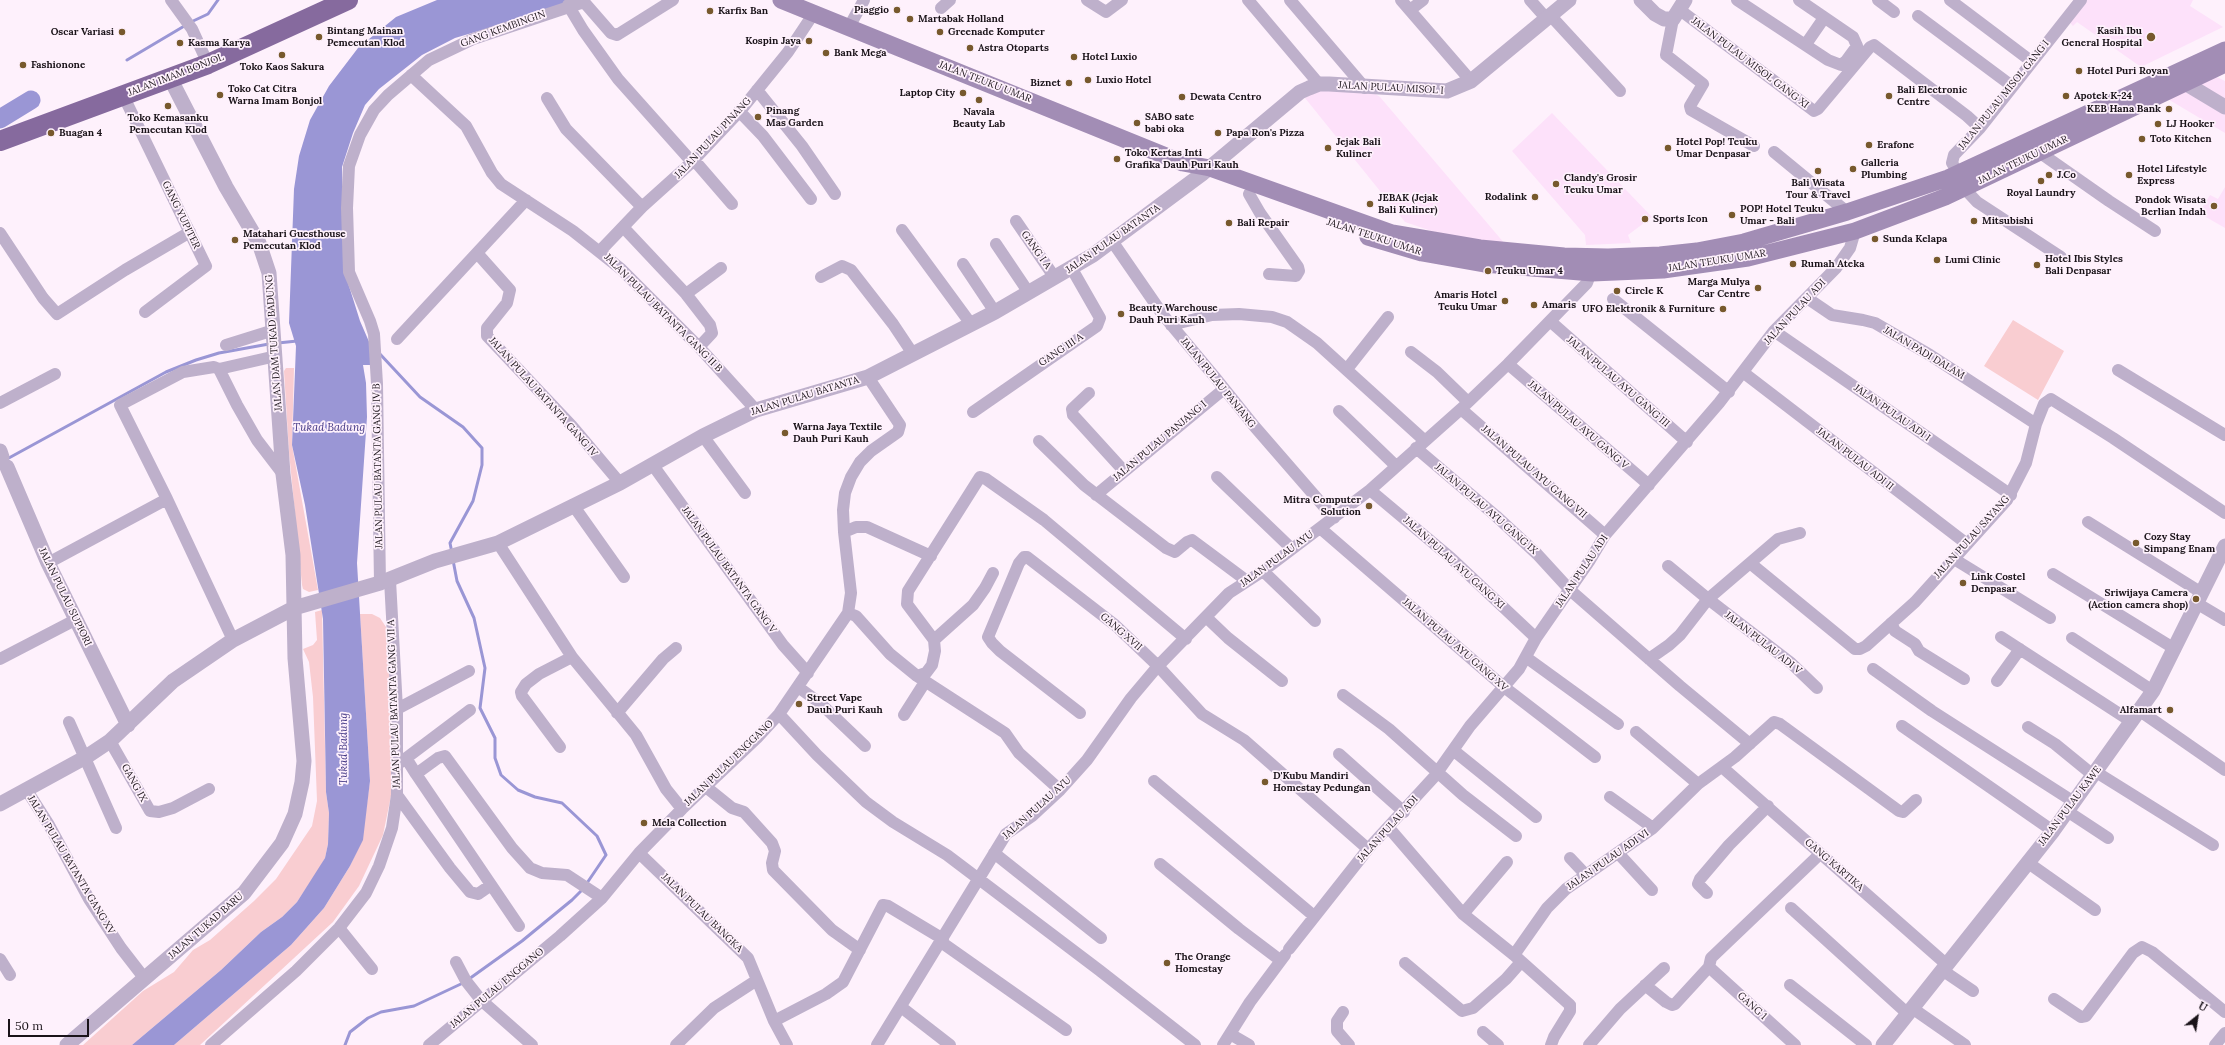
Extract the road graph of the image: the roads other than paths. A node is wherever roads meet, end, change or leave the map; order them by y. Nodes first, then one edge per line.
1 (172, 0) edge
2 (348, 0) edge
3 (673, 0) edge
4 (781, 0) edge
5 (864, 0) edge
6 (1087, 0) edge
7 (1122, 0) edge
8 (1248, 0) edge
9 (1290, 0) edge
10 (1401, 0) edge
11 (1423, 0) edge
12 (1530, 0) edge
13 (1569, 0) edge
14 (1641, 0) edge
15 (1737, 0) edge
16 (1799, 0) edge
17 (1878, 0) edge
18 (1950, 0) edge
19 (2075, 2) edge
20 (568, 5) junction
21 (1410, 10) junction
22 (1679, 10) edge
23 (1894, 12) dead end
24 (814, 13) junction
25 (1918, 16) dead end
26 (1548, 17) junction
27 (1824, 18) junction
28 (849, 27) junction
29 (1806, 44) junction
30 (2225, 50) edge
31 (2031, 61) junction
32 (208, 64) junction
33 (2225, 64) edge
34 (411, 75) junction
35 (170, 78) junction
36 (1470, 81) junction
37 (2185, 83) junction
38 (1319, 84) junction
39 (2012, 86) junction
40 (1364, 88) junction
41 (757, 90) junction
42 (1620, 91) dead end
43 (123, 95) junction
44 (548, 98) dead end
45 (2225, 107) edge
46 (739, 111) junction
47 (1980, 128) junction
48 (0, 141) edge
49 (1754, 146) dead end
50 (1774, 152) dead end
51 (2039, 152) junction
52 (693, 161) junction
53 (1206, 171) junction
54 (1961, 180) junction
55 (835, 194) dead end
56 (1249, 194) junction
57 (526, 200) junction
58 (812, 200) dead end
59 (732, 204) dead end
60 (642, 207) junction
61 (1847, 212) junction
62 (1016, 221) dead end
63 (623, 227) junction
64 (902, 230) dead end
65 (1855, 231) junction
66 (2155, 231) dead end
67 (190, 232) junction
68 (0, 233) edge
69 (1112, 241) junction
70 (996, 244) dead end
71 (600, 251) junction
72 (477, 253) junction
73 (2062, 257) dead end
74 (962, 264) dead end
75 (1593, 265) junction
76 (720, 268) dead end
77 (1072, 269) junction
78 (1269, 274) dead end
79 (821, 277) dead end
80 (1055, 278) junction
81 (1029, 293) junction
82 (686, 294) junction
83 (1807, 298) junction
84 (1613, 299) dead end
85 (145, 312) dead end
86 (995, 312) junction
87 (1388, 317) dead end
88 (1550, 321) junction
89 (971, 324) junction
90 (1170, 324) junction
91 (1774, 331) junction
92 (374, 334) joint
93 (397, 339) dead end
94 (274, 342) junction
95 (226, 345) dead end
96 (699, 347) junction
97 (1411, 352) dead end
98 (913, 354) junction
99 (1508, 364) junction
100 (220, 369) junction
101 (1347, 369) junction
102 (2118, 370) dead end
103 (1744, 373) junction
104 (54, 374) dead end
105 (868, 377) junction
106 (1224, 388) junction
107 (1729, 392) junction
108 (1089, 393) dead end
109 (0, 403) edge
110 (1465, 406) junction
111 (756, 410) junction
112 (1339, 411) dead end
113 (973, 412) dead end
114 (2036, 424) junction
115 (2225, 435) edge
116 (703, 436) junction
117 (1039, 441) dead end
118 (1687, 442) junction
119 (1421, 445) junction
120 (3, 464) edge
121 (652, 464) junction
122 (1396, 466) junction
123 (1124, 471) junction
124 (283, 474) junction
125 (1217, 477) dead end
126 (620, 483) junction
127 (1649, 485) junction
128 (1370, 490) junction
129 (745, 493) dead end
130 (2011, 494) junction
131 (1096, 495) junction
132 (167, 499) junction
133 (573, 505) junction
134 (2225, 513) edge
135 (1334, 518) junction
136 (2088, 522) dead end
137 (1320, 528) junction
138 (844, 532) junction
139 (1800, 533) dead end
140 (1605, 536) junction
141 (498, 543) junction
142 (1967, 544) junction
143 (2225, 546) edge
144 (1292, 549) junction
145 (931, 556) junction
146 (1954, 558) junction
147 (48, 563) junction
148 (1750, 563) junction
149 (1668, 566) dead end
150 (1263, 571) junction
151 (993, 573) dead end
152 (2053, 574) dead end
153 (624, 577) dead end
154 (385, 581) junction
155 (1247, 582) junction
156 (1570, 590) junction
157 (2200, 598) junction
158 (1708, 600) junction
159 (294, 608) junction
160 (848, 613) junction
161 (1207, 618) junction
162 (2050, 618) dead end
163 (75, 620) junction
164 (2225, 620) edge
165 (1315, 621) dead end
166 (1891, 623) junction
167 (2001, 637) dead end
168 (1536, 638) junction
169 (2072, 638) dead end
170 (1186, 639) junction
171 (233, 640) junction
172 (934, 640) junction
173 (676, 648) dead end
174 (2020, 649) junction
175 (2175, 649) junction
176 (572, 657) junction
177 (1527, 658) junction
178 (0, 659) edge
179 (1649, 659) junction
180 (1158, 666) junction
181 (1873, 669) dead end
182 (469, 671) dead end
183 (808, 673) junction
184 (921, 679) junction
185 (1964, 679) dead end
186 (1282, 681) dead end
187 (1997, 681) dead end
188 (798, 687) junction
189 (1504, 687) junction
190 (1817, 688) dead end
191 (2153, 691) junction
192 (1343, 695) dead end
193 (396, 709) junction
194 (470, 710) dead end
195 (617, 713) junction
196 (1080, 713) dead end
197 (779, 714) junction
198 (904, 715) dead end
199 (2136, 716) junction
200 (69, 722) dead end
201 (1618, 724) dead end
202 (128, 725) junction
203 (1902, 726) dead end
204 (2028, 726) dead end
205 (1636, 732) dead end
206 (110, 741) junction
207 (1750, 744) junction
208 (865, 746) dead end
209 (560, 748) dead end
210 (1453, 750) junction
211 (1339, 754) dead end
212 (86, 757) junction
213 (1594, 757) dead end
214 (402, 761) junction
215 (1722, 767) junction
216 (2225, 770) edge
217 (1438, 772) junction
218 (2094, 773) junction
219 (416, 774) junction
220 (1154, 781) dead end
221 (1698, 784) junction
222 (706, 787) junction
223 (26, 788) junction
224 (209, 789) dead end
225 (1060, 790) junction
226 (397, 795) junction
227 (1610, 797) dead end
228 (1916, 800) dead end
229 (0, 804) edge
230 (1768, 806) junction
231 (2071, 806) junction
232 (682, 809) junction
233 (1404, 812) junction
234 (1536, 817) dead end
235 (116, 828) dead end
236 (1389, 828) junction
237 (1653, 828) junction
238 (2053, 831) junction
239 (1516, 836) dead end
240 (2108, 838) dead end
241 (2213, 845) dead end
242 (1368, 849) junction
243 (639, 853) junction
244 (994, 853) junction
245 (1618, 854) junction
246 (1820, 854) junction
247 (1570, 858) dead end
248 (1507, 862) dead end
249 (2027, 862) junction
250 (1160, 864) dead end
251 (1586, 875) junction
252 (979, 881) junction
253 (491, 885) junction
254 (1652, 890) dead end
255 (1707, 893) dead end
256 (602, 898) junction
257 (1791, 908) dead end
258 (2095, 910) dead end
259 (1463, 914) junction
260 (1314, 916) junction
261 (519, 926) dead end
262 (339, 928) junction
263 (1101, 938) dead end
264 (942, 940) junction
265 (860, 950) junction
266 (1285, 954) junction
267 (1517, 958) junction
268 (0, 959) edge
269 (456, 962) dead end
270 (1405, 963) dead end
271 (1709, 967) junction
272 (1944, 967) junction
273 (1664, 968) dead end
274 (372, 969) dead end
275 (10, 975) dead end
276 (145, 979) junction
277 (757, 980) junction
278 (1645, 985) junction
279 (1790, 985) dead end
280 (1973, 991) dead end
281 (481, 1000) junction
282 (2054, 1000) dead end
283 (901, 1007) junction
284 (1910, 1011) junction
285 (1343, 1012) dead end
286 (2225, 1012) edge
287 (774, 1021) junction
288 (1066, 1030) dead end
289 (1483, 1032) dead end
290 (2225, 1033) edge
291 (1230, 1034) junction
292 (2217, 1044) edge
293 (67, 1045) edge
294 (211, 1045) edge
295 (429, 1045) edge
296 (532, 1045) edge
297 (676, 1045) edge
298 (787, 1045) edge
299 (877, 1045) edge
300 (950, 1045) edge
301 (1195, 1045) edge
302 (1223, 1045) edge
303 (1249, 1045) edge
304 (1349, 1045) edge
305 (1498, 1045) edge
306 (1551, 1045) edge
307 (1589, 1045) edge
308 (1795, 1045) edge
309 (1866, 1045) edge
310 (1883, 1045) edge
311 (1964, 1045) edge

1 - 32 street
2 - 32 highway, JALAN IMAM BONJOL
3 - 20 street, GANG KEMBINGIN
4 - 24 main road, JALAN TEUKU UMAR
5 - 28 street
6 - 7 street
8 - 38 street
9 - 40 street
10 - 21 street
11 - 21 street
12 - 26 street
13 - 26 street, JALAN PULAU MISOL I
14 - 22 street
15 - 29 street
16 - 27 street
17 - 23 street
18 - 31 street
19 - 31 street, JALAN PULAU MISOL GANG I
20 - 34 street, GANG KEMBINGIN
20 - 52 street
21 - 36 street
22 - 47 street, JALAN PULAU MISOL GANG XI
22 - 49 street
24 - 28 main road, JALAN TEUKU UMAR
24 - 41 street, JALAN PULAU PINANG
25 - 39 street
26 - 36 street, JALAN PULAU MISOL I
26 - 42 street
27 - 29 street
27 - 29 street
28 - 53 main road, JALAN TEUKU UMAR
30 - 54 main road, JALAN TEUKU UMAR
31 - 39 street, JALAN PULAU MISOL GANG I
32 - 35 highway, JALAN IMAM BONJOL
33 - 37 main road, JALAN TEUKU UMAR
34 - 57 street, JALAN PULAU BATANTA GANG II B
34 - 92 street, GANG KEMBINGIN
35 - 43 highway, JALAN IMAM BONJOL
35 - 94 street, JALAN DAM TUKAD BADUNG
36 - 40 street, JALAN PULAU MISOL I
37 - 45 street
37 - 51 main road, JALAN TEUKU UMAR
38 - 40 street, JALAN PULAU MISOL I
38 - 53 street, JALAN PULAU MISOL I
39 - 47 street, JALAN PULAU MISOL GANG I
41 - 46 street, JALAN PULAU PINANG
41 - 55 street
43 - 48 highway, JALAN IMAM BONJOL
43 - 67 street, GANG YUPITER
44 - 60 street
46 - 52 street, JALAN PULAU PINANG
46 - 58 street
47 - 54 street, JALAN PULAU MISOL GANG I
50 - 61 street
51 - 54 main road, JALAN TEUKU UMAR
51 - 66 street
52 - 59 street
52 - 60 street, JALAN PULAU PINANG
53 - 56 main road, JALAN TEUKU UMAR
53 - 69 street, JALAN PULAU BATANTA
53 - 75 main road, JALAN TEUKU UMAR
54 - 61 main road, JALAN TEUKU UMAR
54 - 65 main road, JALAN TEUKU UMAR
54 - 73 street
56 - 75 main road, JALAN TEUKU UMAR
56 - 78 street
57 - 71 street, JALAN PULAU BATANTA GANG II B
57 - 72 street
60 - 63 street, JALAN PULAU PINANG
61 - 75 main road, JALAN TEUKU UMAR
62 - 80 street, GANG I A
63 - 71 street, JALAN PULAU PINANG
63 - 82 street
64 - 89 street
65 - 75 main road, JALAN TEUKU UMAR
65 - 83 street, JALAN PULAU ADI
67 - 68 street
67 - 85 street, GANG YUPITER
69 - 77 street, JALAN PULAU BATANTA
69 - 90 street, JALAN PULAU PANJANG
70 - 81 street
71 - 96 street, JALAN PULAU BATANTA GANG II B
72 - 93 street
72 - 126 street, JALAN PULAU BATANTA GANG IV
74 - 86 street
75 - 88 street, JALAN PULAU AYU
76 - 82 street
77 - 80 street, JALAN PULAU BATANTA
77 - 113 street, GANG III A
79 - 98 street
80 - 81 street, JALAN PULAU BATANTA
81 - 86 street, JALAN PULAU BATANTA
82 - 96 street
83 - 91 street, JALAN PULAU ADI
83 - 114 street, JALAN PADI DALAM
84 - 107 street
86 - 89 street, JALAN PULAU BATANTA
87 - 101 street
88 - 99 street, JALAN PULAU AYU
88 - 118 street, JALAN PULAU AYU GANG III
89 - 98 street, JALAN PULAU BATANTA
90 - 101 street, JALAN PULAU AYU GANG IX
90 - 106 street, JALAN PULAU PANJANG
91 - 103 street, JALAN PULAU ADI
91 - 130 street, JALAN PULAU ADI I
92 - 154 street, JALAN PULAU BATANTA GANG IV B
94 - 95 street
94 - 100 street
94 - 124 street, JALAN DAM TUKAD BADUNG
96 - 111 street, JALAN PULAU BATANTA GANG II B
97 - 110 street, JALAN PULAU AYU GANG VII
98 - 105 street, JALAN PULAU BATANTA
99 - 110 street, JALAN PULAU AYU
99 - 127 street, JALAN PULAU AYU GANG V
100 - 124 street
100 - 132 street
101 - 119 street, JALAN PULAU AYU GANG IX
102 - 115 street
103 - 107 street, JALAN PULAU ADI
103 - 142 street, JALAN PULAU ADI II
104 - 109 street
105 - 111 street, JALAN PULAU BATANTA
105 - 138 street, JALAN PULAU ENGGANO
106 - 123 street, JALAN PULAU PANJANG I
106 - 135 street, JALAN PULAU PANJANG
107 - 118 street, JALAN PULAU ADI
108 - 123 street
110 - 119 street, JALAN PULAU AYU
110 - 140 street, JALAN PULAU AYU GANG VII
111 - 116 street, JALAN PULAU BATANTA
112 - 122 street
114 - 130 street, JALAN PULAU SAYANG
114 - 134 street, JALAN PULAU SAYANG
116 - 121 street, JALAN PULAU BATANTA
116 - 129 street
117 - 131 street
118 - 127 street, JALAN PULAU ADI
119 - 122 street, JALAN PULAU AYU
119 - 156 street, JALAN PULAU AYU GANG IX
120 - 147 street, JALAN PULAU SUPIORI
121 - 126 street, JALAN PULAU BATANTA
121 - 183 street, JALAN PULAU BATANTA GANG V
122 - 128 street, JALAN PULAU AYU
123 - 131 street, JALAN PULAU PANJANG I
124 - 159 street, JALAN DAM TUKAD BADUNG
125 - 144 street
126 - 133 street, JALAN PULAU BATANTA
127 - 140 street, JALAN PULAU ADI
128 - 135 street, JALAN PULAU AYU
128 - 168 street, JALAN PULAU AYU GANG XI
130 - 142 street, JALAN PULAU SAYANG
131 - 155 street
132 - 147 street
132 - 171 street
133 - 141 street, JALAN PULAU BATANTA
133 - 153 street
135 - 137 street, JALAN PULAU AYU
136 - 157 street
137 - 144 street, JALAN PULAU AYU
137 - 189 street, JALAN PULAU AYU GANG XV
138 - 145 street
138 - 160 street, JALAN PULAU ENGGANO
139 - 148 street
140 - 156 street, JALAN PULAU ADI
141 - 154 street, JALAN PULAU BATANTA
141 - 176 street
142 - 146 street, JALAN PULAU SAYANG
143 - 157 street, JALAN PULAU KAWE
144 - 150 street, JALAN PULAU AYU
145 - 170 street
145 - 172 street
146 - 162 street
146 - 166 street, JALAN PULAU SAYANG
147 - 163 street, JALAN PULAU SUPIORI
148 - 158 street
148 - 166 street, JALAN PULAU SAYANG
149 - 158 street, JALAN PULAU ADI V
150 - 155 street, JALAN PULAU AYU
150 - 165 street
151 - 172 street
152 - 175 street
154 - 159 street, JALAN PULAU BATANTA
154 - 193 street, JALAN PULAU BATANTA GANG VII A
155 - 161 street, JALAN PULAU AYU
156 - 168 street, JALAN PULAU ADI
156 - 179 street
157 - 164 street
157 - 175 street, JALAN PULAU KAWE
158 - 179 street
158 - 190 street, JALAN PULAU ADI V
159 - 171 street
159 - 276 street, JALAN TUKAD BARU
160 - 183 street, JALAN PULAU ENGGANO
160 - 184 street
161 - 170 street, JALAN PULAU AYU
161 - 186 street
163 - 178 street
163 - 202 street, JALAN PULAU SUPIORI
166 - 185 street
167 - 174 street
168 - 177 street, JALAN PULAU ADI
169 - 191 street
170 - 180 street, JALAN PULAU AYU
171 - 202 street
172 - 184 street
173 - 195 street
174 - 187 street
174 - 199 street
175 - 191 street, JALAN PULAU KAWE
176 - 195 street
176 - 209 street
177 - 189 street, JALAN PULAU ADI
177 - 201 street
179 - 207 street
180 - 196 street, GANG XVII
180 - 225 street, JALAN PULAU AYU
180 - 242 street, GANG XVII
181 - 231 street
182 - 193 street
183 - 188 street, JALAN PULAU ENGGANO
184 - 198 street
184 - 225 street
188 - 197 street, JALAN PULAU ENGGANO
188 - 208 street
189 - 210 street, JALAN PULAU ADI
189 - 213 street, JALAN PULAU AYU GANG XV
191 - 199 street, JALAN PULAU KAWE
192 - 217 street
193 - 214 street, JALAN PULAU BATANTA GANG VII A
194 - 214 street
195 - 232 street
197 - 222 street, JALAN PULAU ENGGANO
197 - 252 street
199 - 216 street
199 - 218 street, JALAN PULAU KAWE
200 - 212 street
202 - 206 street
203 - 238 street
204 - 218 street
205 - 221 street
206 - 212 street
206 - 224 street, GANG IX
207 - 215 street, JALAN PULAU ADI VI
207 - 228 street, JALAN PULAU ADI VI
210 - 217 street, JALAN PULAU ADI
210 - 234 street
211 - 233 street
212 - 223 street
212 - 235 street
214 - 219 street
214 - 226 street, JALAN PULAU BATANTA GANG VII A
215 - 221 street, JALAN PULAU ADI VI
215 - 230 street, GANG KARTIKA
217 - 233 street, JALAN PULAU ADI
217 - 239 street
218 - 231 street, JALAN PULAU KAWE
218 - 241 street
219 - 253 street
219 - 256 street
220 - 260 street
221 - 237 street, JALAN PULAU ADI VI
222 - 232 street, JALAN PULAU ENGGANO
222 - 265 street
223 - 229 street
223 - 276 street, JALAN PULAU BATANTA GANG XV
225 - 244 street, JALAN PULAU AYU
226 - 253 street
226 - 262 street, JALAN PULAU BATANTA GANG VII A
227 - 237 street
230 - 246 street, GANG KARTIKA
230 - 255 street
231 - 238 street, JALAN PULAU KAWE
231 - 240 street
232 - 243 street, JALAN PULAU ENGGANO
233 - 236 street, JALAN PULAU ADI
236 - 242 street, JALAN PULAU ADI
236 - 259 street
237 - 245 street, JALAN PULAU ADI VI
238 - 249 street, JALAN PULAU KAWE
242 - 260 street, JALAN PULAU ADI
243 - 256 street, JALAN PULAU ENGGANO
243 - 277 street, JALAN PULAU BANGKA
244 - 252 street, JALAN PULAU AYU
244 - 263 street
245 - 251 street, JALAN PULAU ADI VI
245 - 254 street
246 - 271 street
246 - 272 street, GANG KARTIKA
247 - 251 street
248 - 259 street
249 - 258 street
249 - 272 street, JALAN PULAU KAWE
250 - 266 street
251 - 267 street, JALAN PULAU ADI VI
252 - 264 street, JALAN PULAU AYU
252 - 301 street
253 - 261 street
256 - 281 street, JALAN PULAU ENGGANO
257 - 284 street
259 - 267 street
260 - 266 street, JALAN PULAU ADI
262 - 274 street
262 - 294 street, JALAN PULAU BATANTA GANG VII A
264 - 265 street
264 - 283 street, JALAN PULAU AYU
264 - 288 street
265 - 287 street
266 - 291 street, JALAN PULAU ADI
267 - 270 street, JALAN PULAU ADI VI
267 - 306 street
268 - 275 street
269 - 281 street
271 - 278 street
271 - 308 street, GANG 1
272 - 280 street, GANG KARTIKA
272 - 284 street, JALAN PULAU KAWE
273 - 278 street
276 - 293 street, JALAN TUKAD BARU
277 - 287 street, JALAN PULAU BANGKA
277 - 297 street
278 - 307 street
279 - 309 street
281 - 295 street, JALAN PULAU ENGGANO
281 - 296 street
282 - 286 street
283 - 299 street, JALAN PULAU AYU
283 - 300 street
284 - 310 street, JALAN PULAU KAWE
284 - 311 street
285 - 304 street
287 - 298 street, JALAN PULAU BANGKA
289 - 305 street
290 - 292 street
291 - 302 street, JALAN PULAU ADI
291 - 303 street

